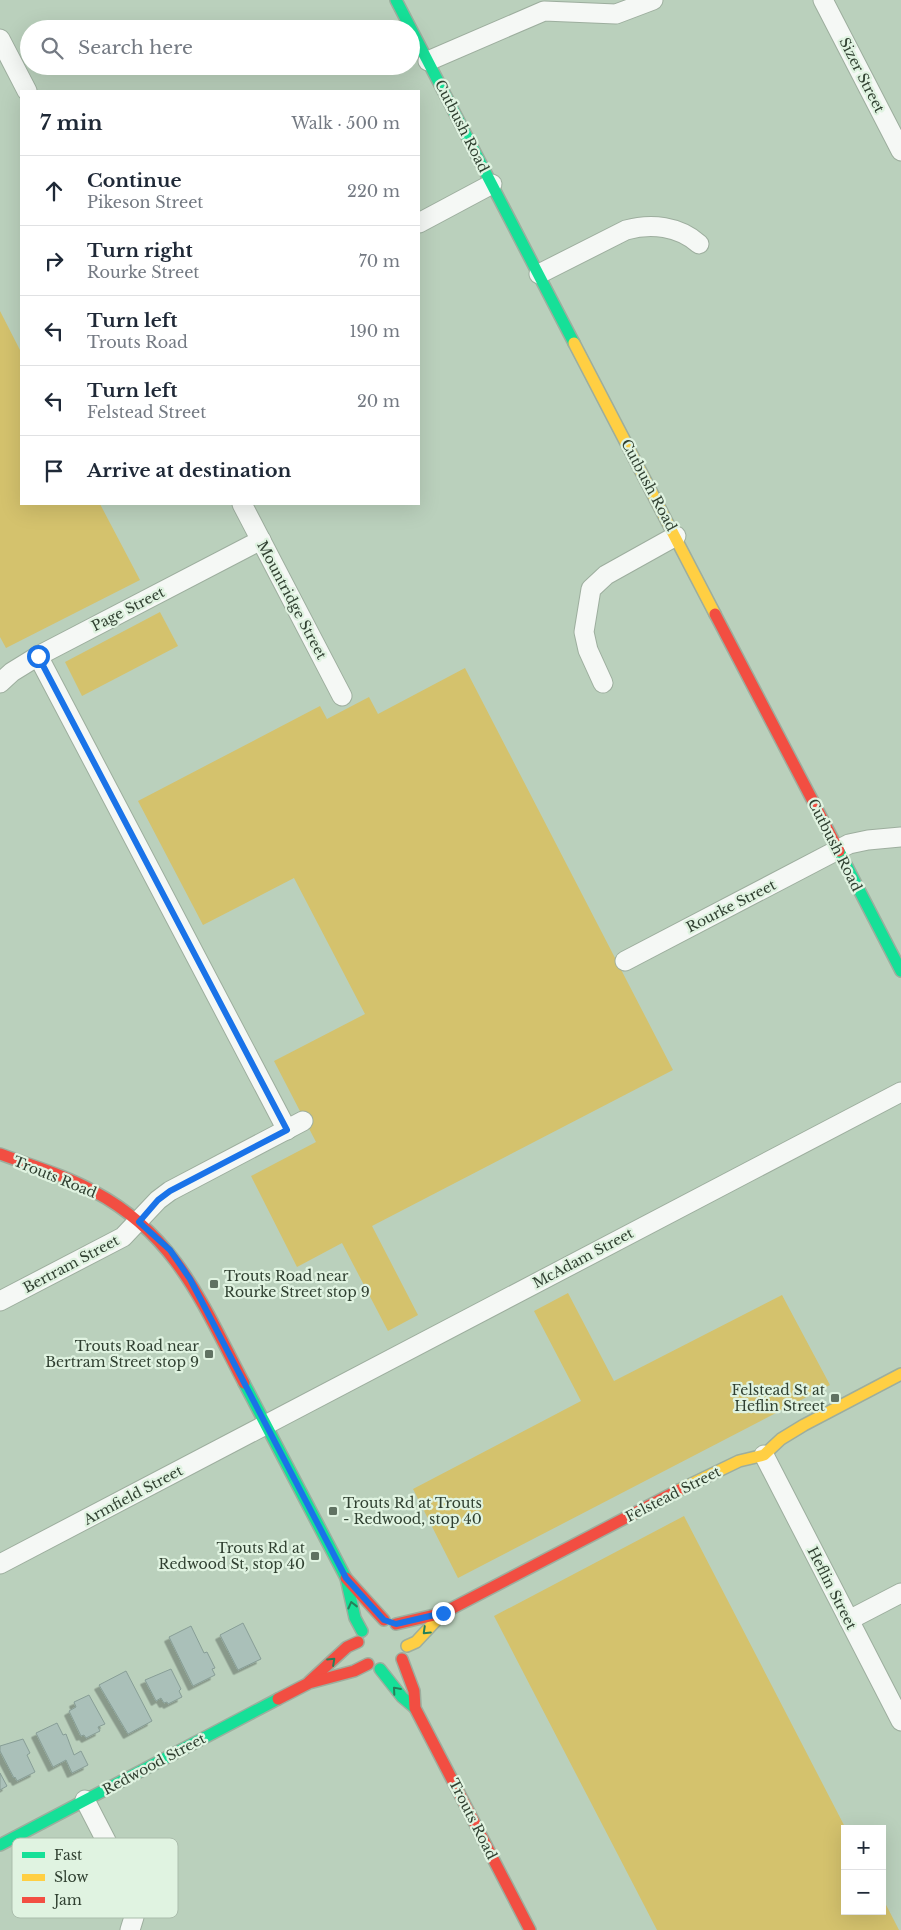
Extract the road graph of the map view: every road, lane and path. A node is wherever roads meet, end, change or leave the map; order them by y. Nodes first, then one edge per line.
1 (396, 0) edge
2 (653, 0) edge
3 (823, 0) edge
4 (543, 6) edge
5 (406, 20) edge
6 (0, 39) edge
7 (420, 46) edge
8 (428, 61) junction
9 (26, 90) edge
10 (901, 151) edge
11 (492, 184) junction
12 (420, 222) edge
13 (699, 244) dead end
14 (539, 274) junction
15 (243, 505) edge
16 (676, 536) junction
17 (261, 540) junction
18 (38, 656) junction
19 (0, 683) edge
20 (604, 683) dead end
21 (342, 696) dead end
22 (901, 837) edge
23 (838, 850) junction
24 (624, 961) dead end
25 (901, 971) edge
26 (901, 1092) edge
27 (0, 1154) edge
28 (139, 1222) junction
29 (0, 1302) edge
30 (901, 1374) edge
31 (266, 1424) junction
32 (764, 1455) junction
33 (0, 1564) edge
34 (346, 1578) junction
35 (901, 1593) edge
36 (443, 1613) junction
37 (384, 1620) junction
38 (849, 1620) junction
39 (396, 1624) junction
40 (360, 1636) junction
41 (407, 1646) junction
42 (402, 1660) junction
43 (368, 1664) junction
44 (380, 1669) junction
45 (309, 1683) junction
46 (416, 1708) junction
47 (901, 1721) edge
48 (85, 1800) junction
49 (105, 1838) edge
50 (0, 1844) edge
51 (134, 1918) edge
52 (130, 1930) edge
53 (530, 1930) edge

1 - 5 street, Cutbush Road
2 - 4 street
3 - 10 street, Sizer Street
4 - 8 street
6 - 9 street
7 - 8 street, Cutbush Road
8 - 11 street, Cutbush Road
11 - 12 street
11 - 14 street, Cutbush Road
13 - 14 street
14 - 16 street, Cutbush Road
15 - 17 street, Mountridge Street
16 - 20 street
16 - 23 street, Cutbush Road
17 - 18 street, Page Street
17 - 21 street, Mountridge Street
18 - 19 street, Page Street
18 - 28 street
22 - 23 street, Rourke Street
23 - 24 street, Rourke Street
23 - 25 street, Cutbush Road
26 - 31 street, McAdam Street
27 - 28 street, Trouts Road
28 - 29 street, Bertram Street
28 - 31 street, Trouts Road
30 - 32 street, Felstead Street
31 - 33 street, Armfield Street
31 - 34 street, Trouts Road
32 - 36 street, Felstead Street
32 - 38 street, Heflin Street
34 - 37 street, Trouts Road
40 -> 34 street, Trouts Road
35 - 38 street
36 - 39 street, Felstead Street
36 -> 41 street, Felstead Street
37 - 39 street
37 - 40 street
38 - 47 street, Heflin Street
39 - 41 street
40 - 43 street
45 -> 40 street, Redwood Street
41 - 42 street
42 - 44 street
42 - 46 street, Trouts Road
43 - 44 street
43 - 45 street, Redwood Street
46 -> 44 street, Trouts Road
45 - 48 street, Redwood Street
46 - 53 street, Trouts Road
48 - 49 street
48 - 50 street, Redwood Street
51 - 52 street

